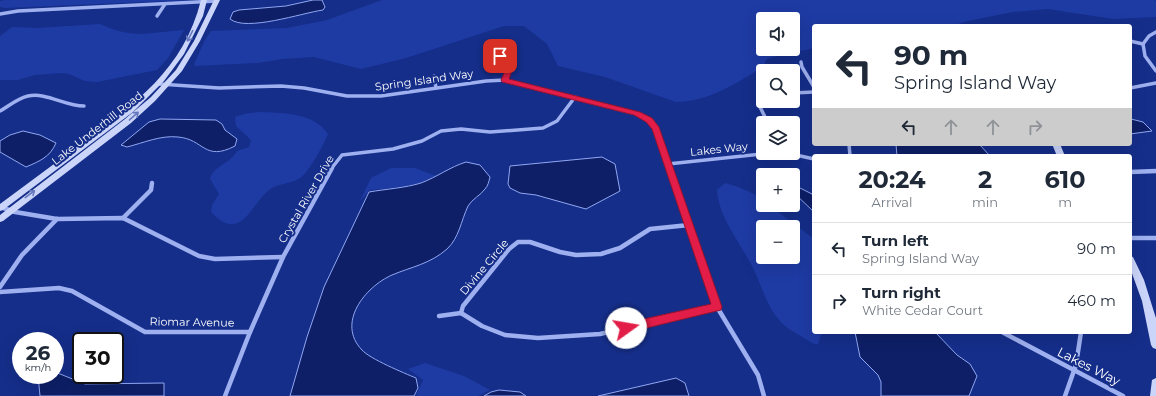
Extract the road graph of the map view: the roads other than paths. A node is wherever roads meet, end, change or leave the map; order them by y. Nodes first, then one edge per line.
1 (217, 0) edge
2 (204, 1) edge
3 (165, 4) junction
4 (0, 14) edge
5 (157, 16) dead end
6 (1156, 32) edge
7 (1132, 41) edge
8 (1143, 44) junction
9 (494, 50) dead end
10 (801, 62) dead end
11 (1156, 71) edge
12 (434, 76) dead end
13 (505, 80) junction
14 (1156, 83) edge
15 (159, 84) junction
16 (812, 84) edge
17 (168, 85) junction
18 (436, 88) junction
19 (1132, 88) edge
20 (812, 92) edge
21 (800, 93) edge
22 (575, 97) junction
23 (84, 106) dead end
24 (0, 112) edge
25 (756, 155) edge
26 (800, 156) edge
27 (812, 159) edge
28 (668, 164) junction
29 (1156, 170) edge
30 (1132, 172) edge
31 (152, 183) dead end
32 (1, 207) edge
33 (10, 210) junction
34 (123, 218) junction
35 (0, 219) edge
36 (57, 219) junction
37 (688, 224) junction
38 (1132, 238) edge
39 (1156, 238) edge
40 (283, 257) junction
41 (1132, 263) edge
42 (0, 287) edge
43 (0, 292) edge
44 (717, 307) junction
45 (461, 313) junction
46 (439, 316) dead end
47 (250, 332) junction
48 (1006, 334) edge
49 (1081, 334) edge
50 (1156, 344) edge
51 (1074, 371) junction
52 (1156, 383) edge
53 (225, 396) edge
54 (764, 396) edge
55 (1066, 396) edge
56 (1123, 396) edge
57 (1155, 396) edge

1 - 2 street
1 - 17 street, Lake Underhill Road
2 - 3 street
2 -> 15 street, Lake Underhill Road
3 - 4 street
3 - 5 street
6 - 8 street
7 - 8 street
8 - 11 street
9 - 13 street
10 - 16 street
12 - 18 street
13 - 18 street, Spring Island Way
13 - 22 street, Spring Island Way
14 - 19 street
15 - 17 street, Spring Island Way
15 - 32 street, Lake Underhill Road
17 - 18 street, Spring Island Way
33 -> 17 street, Lake Underhill Road
20 - 21 street
22 - 28 street, Spring Island Way
22 - 40 street, Crystal River Drive
23 - 24 street
25 - 28 street, Lakes Way
26 - 27 street
28 - 37 street, Spring Island Way
29 - 30 street
31 - 34 street
32 - 33 street
33 - 35 street, Lake Underhill Road
33 - 36 street
34 - 36 street
34 - 40 street
36 - 42 street
37 - 44 street, Spring Island Way
37 - 45 street, Divine Circle
38 - 39 street
40 - 47 street, Crystal River Drive
41 - 50 street
43 - 47 street, Riomar Avenue
44 - 45 street
44 - 54 street, Spring Island Way
45 - 46 street
47 - 53 street, Crystal River Drive
48 - 51 street, Lakes Way
49 - 51 street
51 - 55 street
51 - 56 street, Lakes Way
52 - 57 street

